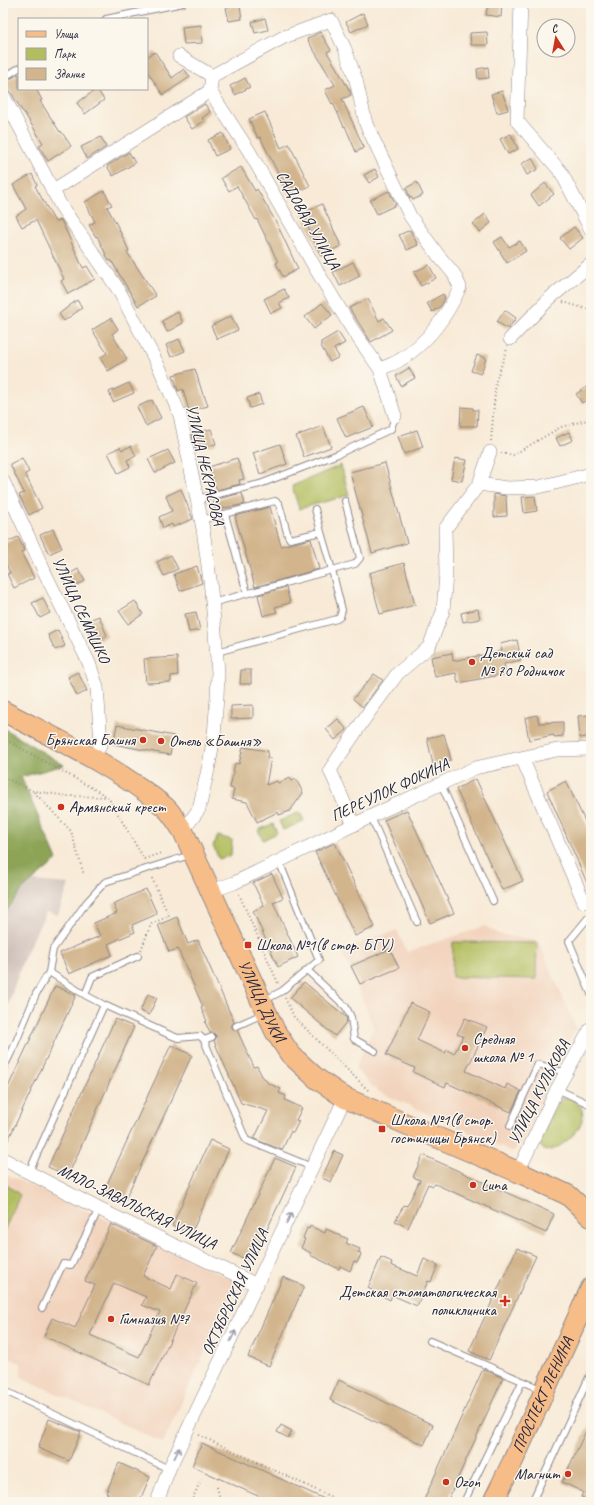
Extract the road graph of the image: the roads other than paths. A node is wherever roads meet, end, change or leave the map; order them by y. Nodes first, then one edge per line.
1 (183, 3) edge
2 (521, 3) edge
3 (111, 18) edge
4 (179, 56) dead end
5 (18, 69) edge
6 (212, 76) junction
7 (3, 78) edge
8 (210, 91) junction
9 (3, 95) edge
10 (52, 191) junction
11 (591, 230) edge
12 (591, 264) edge
13 (510, 339) road end
14 (380, 369) junction
15 (395, 416) joint
16 (490, 452) road end
17 (591, 474) edge
18 (3, 481) edge
19 (479, 484) junction
20 (197, 498) junction
21 (345, 501) dead end
22 (315, 509) dead end
23 (225, 514) junction
24 (201, 520) junction
25 (321, 532) junction
26 (332, 570) junction
27 (247, 593) junction
28 (212, 602) junction
29 (217, 652) junction
30 (3, 711) edge
31 (591, 750) edge
32 (522, 758) junction
33 (94, 759) junction
34 (441, 784) junction
35 (371, 816) junction
36 (354, 825) junction
37 (183, 832) junction
38 (194, 854) junction
39 (279, 861) junction
40 (211, 890) junction
41 (493, 901) dead end
42 (584, 902) dead end
43 (588, 918) dead end
44 (417, 922) dead end
45 (138, 956) road end
46 (306, 970) junction
47 (49, 972) junction
48 (591, 994) edge
49 (85, 995) junction
50 (104, 1005) junction
51 (264, 1007) junction
52 (236, 1026) dead end
53 (591, 1028) edge
54 (212, 1036) dead end
55 (204, 1040) junction
56 (375, 1051) dead end
57 (3, 1069) edge
58 (566, 1073) junction
59 (557, 1089) junction
60 (345, 1098) junction
61 (591, 1105) edge
62 (510, 1126) dead end
63 (3, 1159) edge
64 (312, 1168) junction
65 (29, 1172) junction
66 (518, 1172) junction
67 (99, 1208) junction
68 (591, 1217) edge
69 (257, 1285) junction
70 (591, 1288) edge
71 (42, 1308) dead end
72 (430, 1341) dead end
73 (591, 1373) edge
74 (522, 1382) junction
75 (3, 1390) edge
76 (545, 1391) junction
77 (169, 1469) junction
78 (495, 1498) edge
79 (157, 1502) edge
80 (464, 1502) edge
81 (514, 1502) edge
82 (532, 1502) edge

1 - 3 lane
2 - 11 street
4 - 6 street
5 - 7 lane
6 - 8 street
6 - 14 street
8 - 10 street
8 - 14 street, САДОВАЯ УЛИЦА
9 - 10 street, УЛИЦА НЕКРАСОВА
10 - 20 street, УЛИЦА НЕКРАСОВА
12 - 13 street
14 - 15 street, САДОВАЯ УЛИЦА
15 - 20 lane
16 - 19 street
17 - 19 street
18 - 33 street, УЛИЦА СЕМАШКО
19 - 36 street
20 - 24 street, УЛИЦА НЕКРАСОВА
21 - 26 lane
22 - 25 lane
23 - 24 lane
23 - 25 lane
23 - 27 lane
24 - 28 street, УЛИЦА НЕКРАСОВА
25 - 26 lane
26 - 27 lane
26 - 29 lane
27 - 28 lane
28 - 29 street, УЛИЦА НЕКРАСОВА
29 - 37 street, УЛИЦА НЕКРАСОВА
30 - 33 main road, УЛИЦА ДУКИ
31 - 32 street, ПЕРЕУЛОК ФОКИНА
32 - 34 street, ПЕРЕУЛОК ФОКИНА
32 - 42 street
33 - 37 main road, УЛИЦА ДУКИ
34 - 35 street, ПЕРЕУЛОК ФОКИНА
34 - 41 lane
35 - 36 street, ПЕРЕУЛОК ФОКИНА
35 - 44 lane
36 - 39 street, ПЕРЕУЛОК ФОКИНА
37 - 38 main road, УЛИЦА ДУКИ
38 - 40 main road, УЛИЦА ДУКИ
38 - 47 lane
39 - 40 street, ПЕРЕУЛОК ФОКИНА
39 - 46 lane
40 - 51 main road, УЛИЦА ДУКИ
43 - 48 lane
45 - 49 lane
46 - 51 lane
46 - 56 lane
47 - 49 lane
47 - 57 lane
49 - 50 lane
50 - 55 lane
50 - 65 lane
51 - 52 lane
51 - 60 main road, УЛИЦА ДУКИ
53 - 58 street, УЛИЦА КУЛЬКОВА
54 - 55 lane
55 - 64 lane
58 - 59 street, УЛИЦА КУЛЬКОВА
58 - 62 lane
59 - 61 lane
59 - 66 street, УЛИЦА КУЛЬКОВА
60 - 64 street, ОКТЯБРЬСКАЯ УЛИЦА
60 - 66 main road, УЛИЦА ДУКИ
63 - 65 street, МАЛО-ЗАВАЛЬСКАЯ УЛИЦА
69 -> 64 street, ОКТЯБРЬСКАЯ УЛИЦА
65 - 67 street, МАЛО-ЗАВАЛЬСКАЯ УЛИЦА
66 - 68 main road, УЛИЦА ДУКИ
67 - 69 street, МАЛО-ЗАВАЛЬСКАЯ УЛИЦА
67 - 71 lane
77 -> 69 street, ОКТЯБРЬСКАЯ УЛИЦА
70 - 76 main road, ПРОСПЕКТ ЛЕНИНА
72 - 74 lane
73 - 82 lane
74 - 76 lane
74 - 80 lane
75 - 77 lane
76 - 78 main road, ПРОСПЕКТ ЛЕНИНА
77 - 79 street, ОКТЯБРЬСКАЯ УЛИЦА
78 - 81 lane

